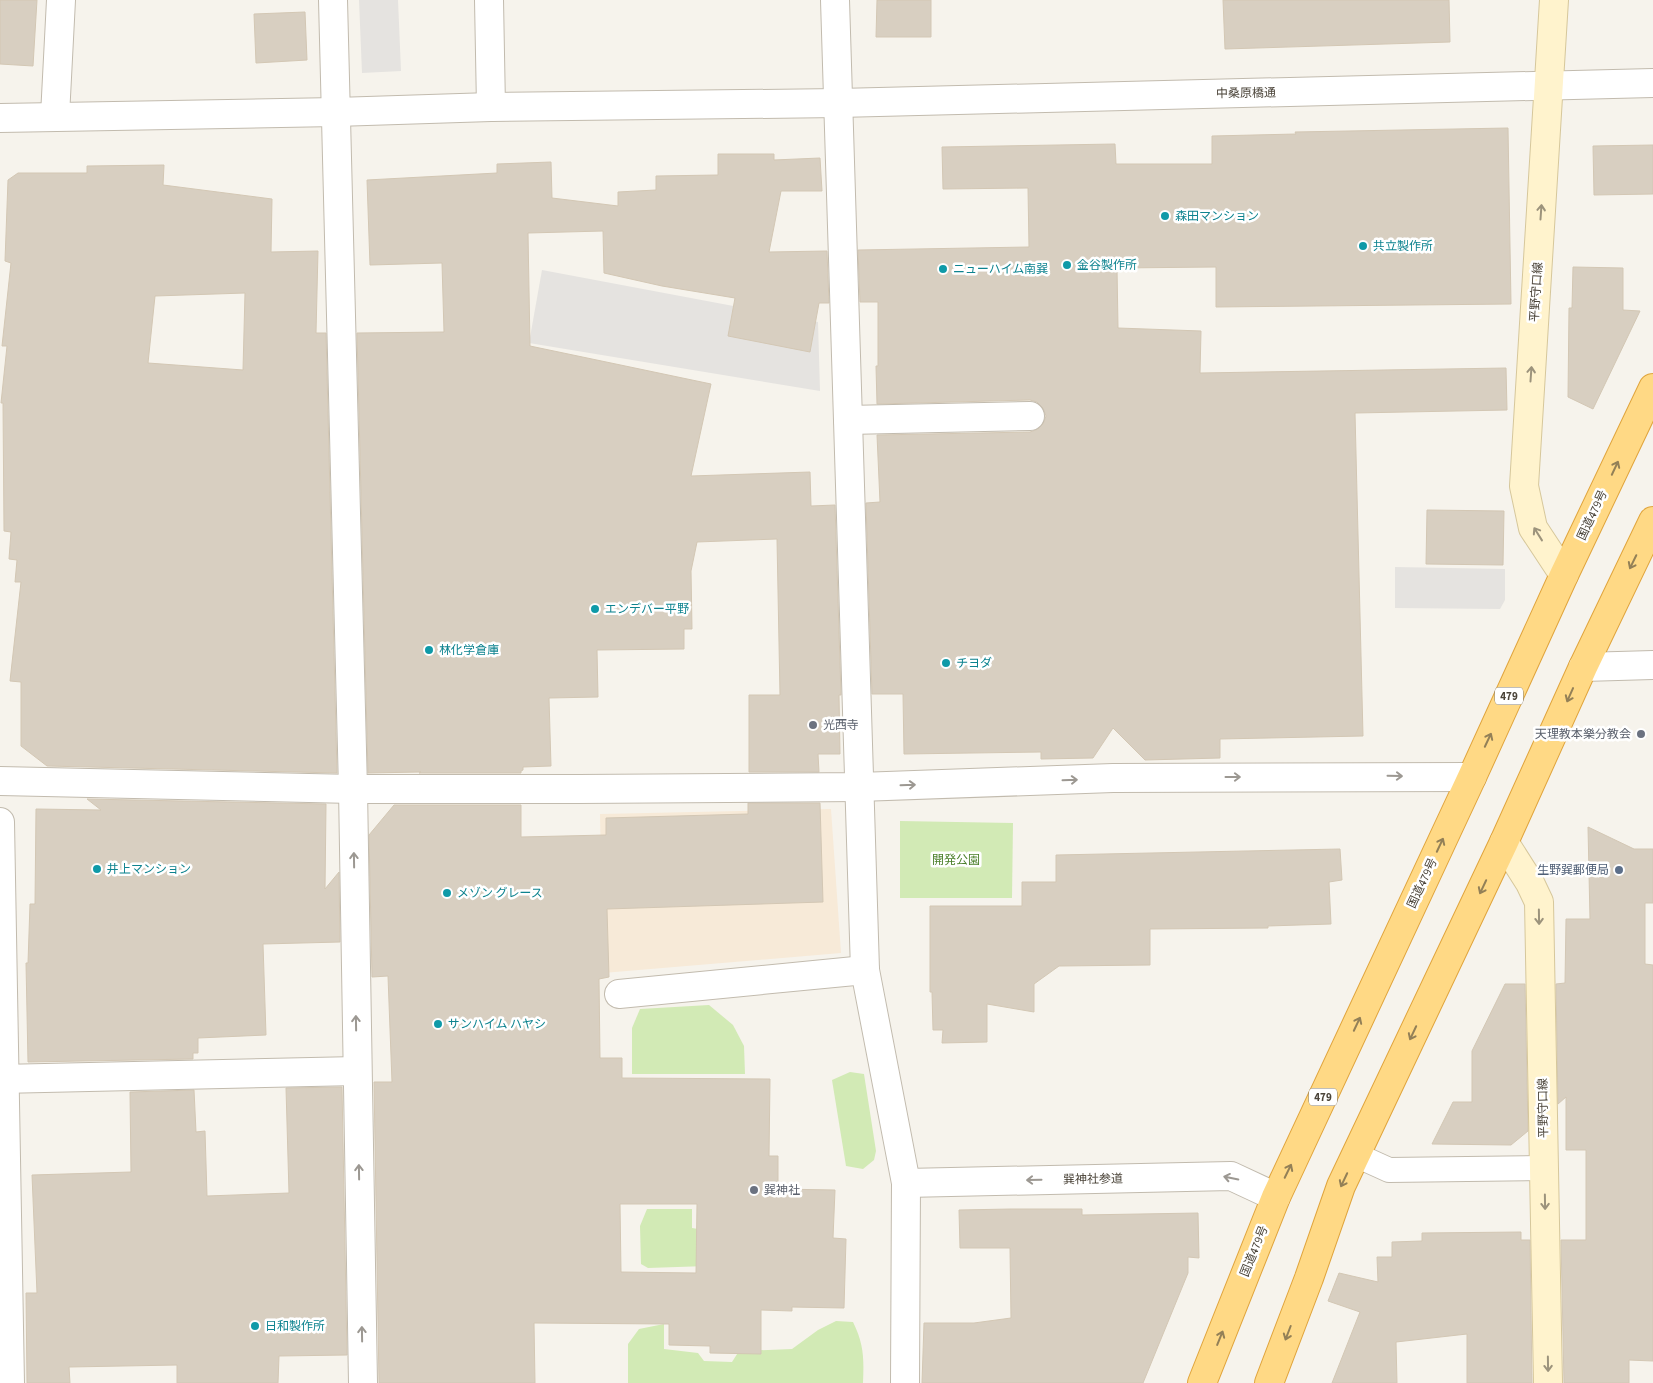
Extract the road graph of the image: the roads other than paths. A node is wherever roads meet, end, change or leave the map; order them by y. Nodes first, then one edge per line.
1 (61, 0) edge
2 (333, 0) edge
3 (489, 0) edge
4 (835, 0) edge
5 (1554, 0) edge
6 (1653, 83) edge
7 (1550, 86) junction
8 (839, 103) junction
9 (491, 107) junction
10 (336, 112) junction
11 (55, 116) junction
12 (0, 118) edge
13 (1653, 388) edge
14 (1030, 416) dead end
15 (848, 420) junction
16 (1653, 521) edge
17 (1564, 575) junction
18 (1653, 665) edge
19 (1583, 667) junction
20 (1472, 777) junction
21 (0, 781) edge
22 (859, 787) junction
23 (353, 789) junction
24 (0, 822) edge
25 (1504, 842) junction
26 (865, 970) junction
27 (619, 994) dead end
28 (357, 1072) junction
29 (2, 1079) edge
30 (1356, 1154) junction
31 (1544, 1168) junction
32 (906, 1183) junction
33 (1276, 1197) junction
34 (10, 1383) edge
35 (363, 1383) edge
36 (905, 1383) edge
37 (1202, 1383) edge
38 (1269, 1383) edge
39 (1548, 1383) edge

1 - 11 street
2 - 10 street
3 - 9 street
4 - 8 street
5 - 7 main road, 平野守口線
6 - 7 street, 中桑原橋通
7 - 8 street, 中桑原橋通
17 -> 7 main road, 平野守口線
8 - 9 street, 中桑原橋通
8 - 15 street
9 - 10 street, 中桑原橋通
10 - 11 street, 中桑原橋通
10 - 23 street
11 - 12 street, 中桑原橋通
17 -> 13 highway, 国道479号 / 479
14 - 15 street
15 - 22 street
16 -> 19 highway
20 -> 17 highway, 国道479号 / 479
18 - 19 street
19 -> 25 highway
22 -> 20 street
33 -> 20 highway, 国道479号 / 479
21 - 23 street
22 - 23 street
22 - 26 street
28 -> 23 street
24 - 29 street
25 -> 30 highway
25 -> 31 main road, 平野守口線
26 - 27 street
26 - 32 street
28 - 29 street
35 -> 28 street
29 - 34 street
30 - 31 street
30 -> 38 highway
31 -> 39 main road, 平野守口線
33 -> 32 street, 巽神社参道
32 - 36 street
37 -> 33 highway, 国道479号 / 479

